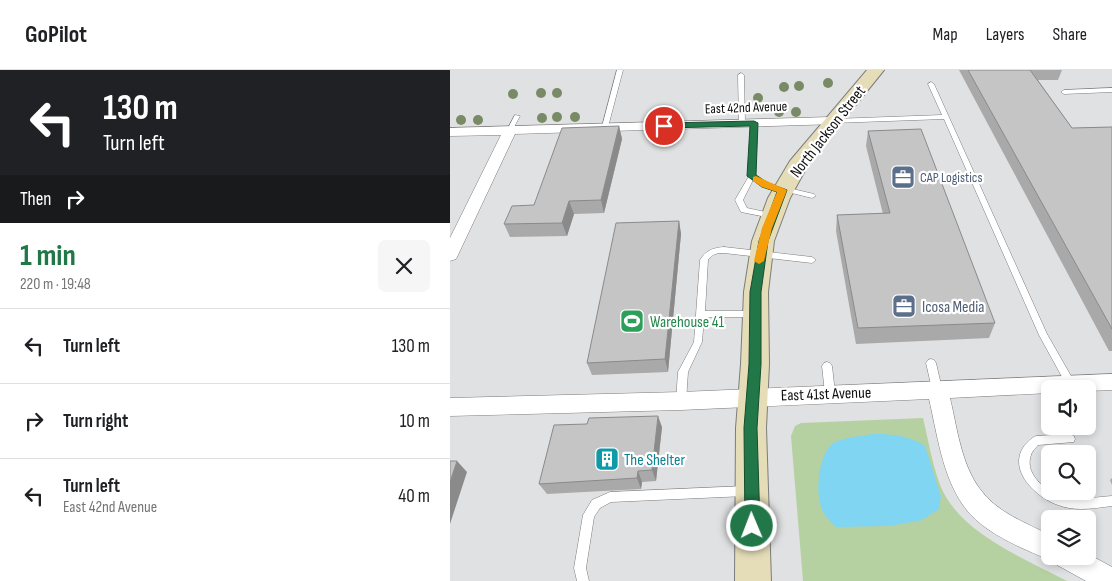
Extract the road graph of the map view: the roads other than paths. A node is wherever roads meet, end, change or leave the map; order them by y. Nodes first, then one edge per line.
1 (620, 70) edge
2 (876, 70) edge
3 (741, 75) dead end
4 (931, 84) dead end
5 (1112, 90) edge
6 (1064, 92) dead end
7 (946, 116) junction
8 (832, 122) junction
9 (514, 123) junction
10 (748, 124) junction
11 (605, 127) junction
12 (450, 132) edge
13 (752, 176) junction
14 (782, 190) junction
15 (812, 196) dead end
16 (771, 216) junction
17 (760, 254) junction
18 (450, 255) edge
19 (812, 260) dead end
20 (700, 314) junction
21 (755, 314) junction
22 (931, 363) dead end
23 (827, 366) dead end
24 (1068, 380) edge
25 (1096, 382) edge
26 (1112, 382) edge
27 (1041, 384) edge
28 (936, 389) junction
29 (830, 393) junction
30 (753, 396) junction
31 (681, 401) junction
32 (450, 407) edge
33 (1070, 439) dead end
34 (752, 490) junction
35 (1112, 501) edge
36 (1041, 543) edge
37 (1083, 565) edge
38 (584, 581) edge
39 (742, 581) edge
40 (753, 581) edge
41 (1112, 581) edge

1 - 11 lane
2 - 8 street, North Jackson Street
3 - 10 lane
4 - 7 lane
5 - 6 lane
7 - 8 lane
7 - 24 lane
8 - 10 street, East 42nd Avenue
8 - 14 street, North Jackson Street
9 - 11 street, East 42nd Avenue
9 - 12 street, East 42nd Avenue
9 - 18 street
10 - 11 street, East 42nd Avenue
10 - 13 lane
13 - 14 lane
13 - 16 lane
14 - 15 lane
14 - 16 street, North Jackson Street
16 - 17 street, North Jackson Street
17 - 19 lane
17 - 20 lane
17 - 21 street, North Jackson Street
20 - 21 lane
20 - 31 lane
21 - 30 street, North Jackson Street
22 - 28 lane
23 - 29 lane
25 - 26 street, East 41st Avenue
27 - 28 street, East 41st Avenue
28 - 29 street, East 41st Avenue
28 - 36 street
29 - 30 street, East 41st Avenue
30 - 31 street, East 41st Avenue
30 - 34 street, North Jackson Street
31 - 32 street, East 41st Avenue
33 - 35 lane
34 - 38 lane
34 - 40 street, North Jackson Street
37 - 41 street
39 - 40 lane

